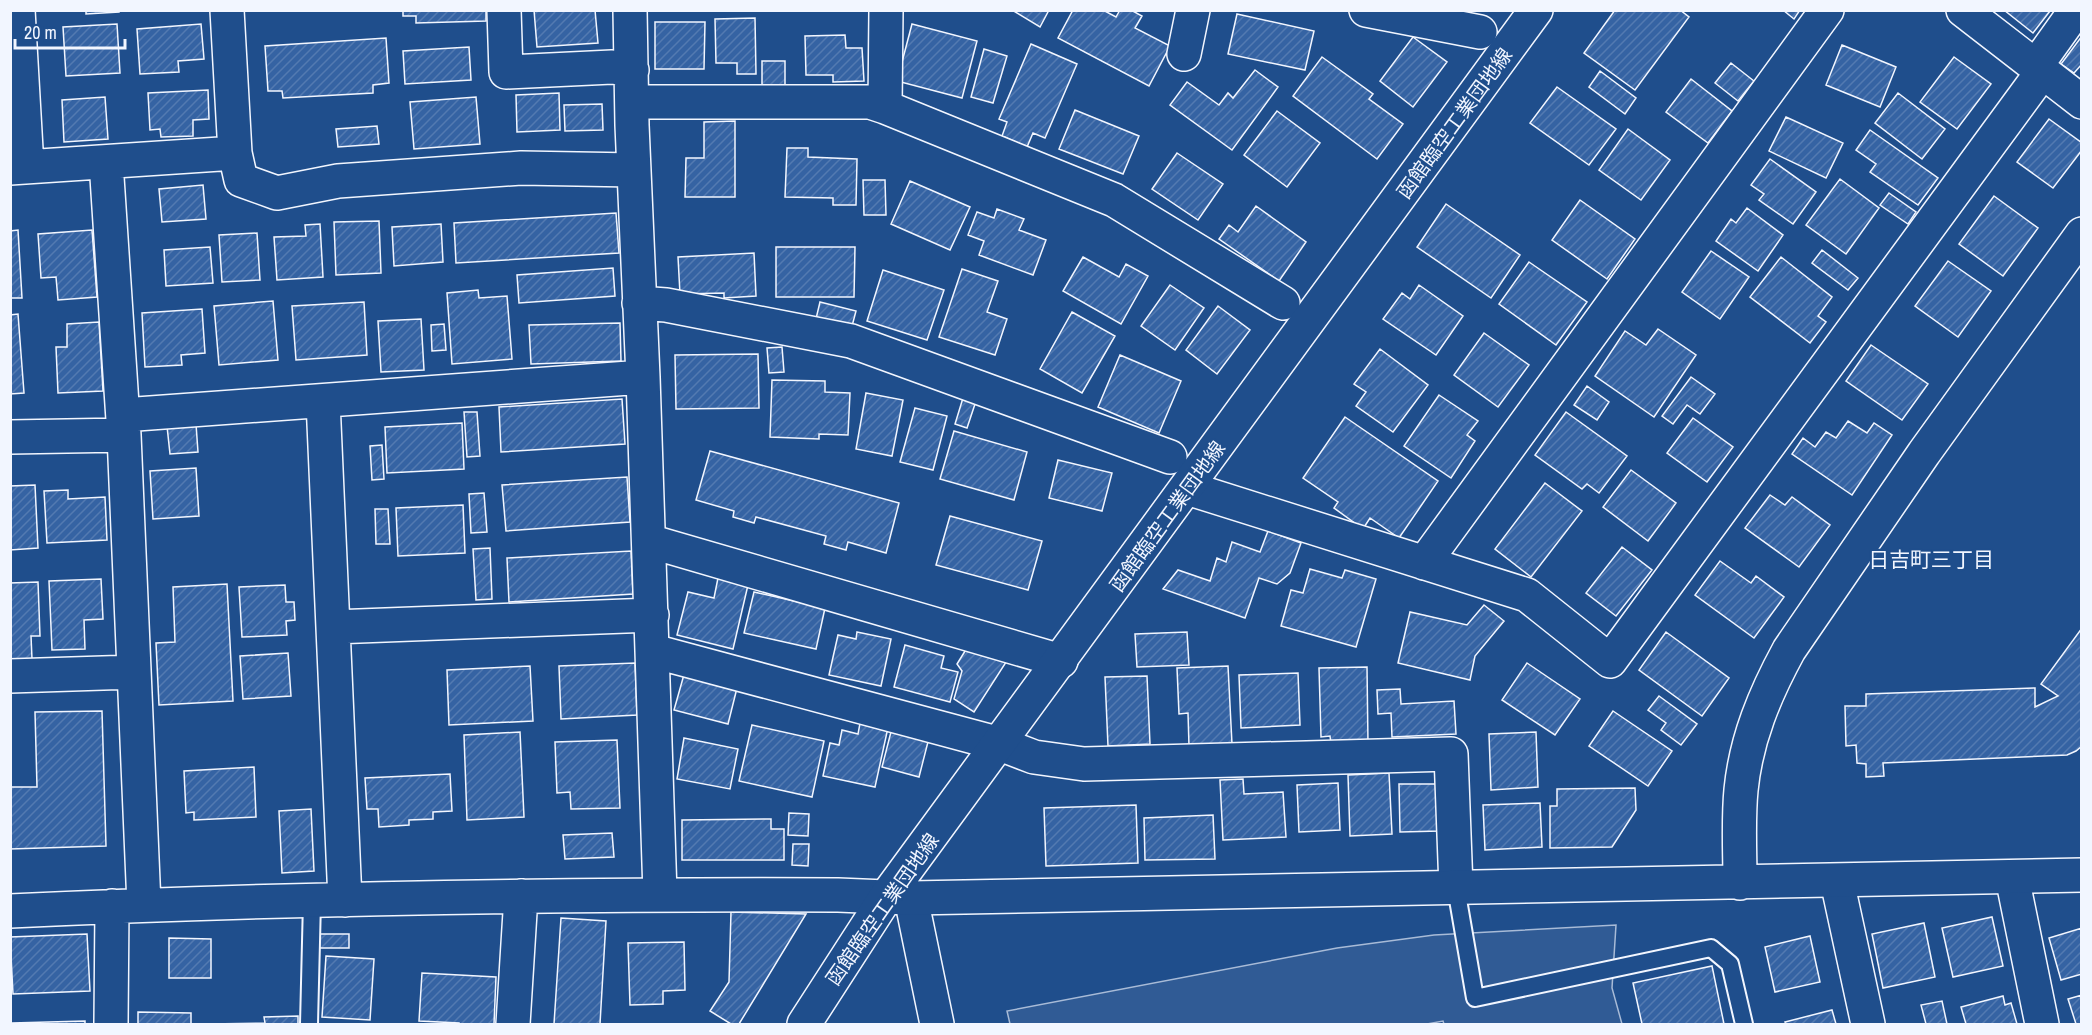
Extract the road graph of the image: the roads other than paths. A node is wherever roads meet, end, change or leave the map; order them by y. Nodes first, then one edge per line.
1 (18, 10) edge
2 (227, 10) edge
3 (504, 10) edge
4 (630, 10) edge
5 (886, 10) edge
6 (1193, 10) edge
7 (1366, 10) edge
8 (1536, 10) edge
9 (1827, 10) edge
10 (1963, 10) edge
11 (2076, 10) edge
12 (1480, 32) dead end
13 (1184, 54) dead end
14 (2039, 69) junction
15 (632, 86) junction
16 (2082, 102) edge
17 (885, 106) junction
18 (235, 153) junction
19 (106, 162) junction
20 (19, 167) edge
21 (634, 170) junction
22 (2082, 234) edge
23 (639, 303) junction
24 (1283, 303) dead end
25 (643, 377) junction
26 (323, 401) junction
27 (124, 425) junction
28 (10, 437) edge
29 (1170, 457) dead end
30 (1187, 488) junction
31 (649, 541) junction
32 (1424, 563) junction
33 (652, 615) junction
34 (333, 627) junction
35 (653, 651) junction
36 (1061, 661) junction
37 (134, 672) junction
38 (10, 676) edge
39 (999, 744) junction
40 (2082, 875) edge
41 (2012, 877) junction
42 (1837, 881) junction
43 (1740, 883) junction
44 (1456, 888) junction
45 (660, 894) junction
46 (521, 896) junction
47 (898, 898) junction
48 (345, 900) junction
49 (312, 901) junction
50 (128, 905) junction
51 (10, 911) edge
52 (111, 1024) edge
53 (309, 1024) edge
54 (513, 1024) edge
55 (804, 1024) edge
56 (937, 1024) edge
57 (1744, 1024) edge
58 (1868, 1024) edge
59 (2042, 1024) edge

1 - 20 street
2 - 18 street
3 - 15 street
4 - 15 street
5 - 17 street
6 - 13 street
7 - 12 street
8 - 30 street, 函館臨空工業団地線
9 - 32 street
10 - 14 street
11 - 14 street
14 - 16 street
14 - 32 street
15 - 17 street
15 - 21 street
17 - 24 street
18 - 19 street
18 - 21 street
19 - 20 street
19 - 27 street
21 - 23 street
22 - 43 street
23 - 25 street
23 - 29 street
25 - 26 street
25 - 31 street
26 - 27 street
26 - 34 street
27 - 28 street
27 - 37 street
30 - 32 street
30 - 36 street, 函館臨空工業団地線
31 - 33 street
31 - 36 street
33 - 34 street
33 - 35 street
34 - 48 street
35 - 39 street
35 - 45 street
36 - 39 street, 函館臨空工業団地線
37 - 38 street
37 - 50 street
39 - 44 street
39 - 47 street, 函館臨空工業団地線
40 - 41 street
41 - 42 street
41 - 59 street
42 - 43 street
42 - 58 street
43 - 44 street
44 - 47 street
44 - 57 lane
45 - 46 street
45 - 47 street
46 - 48 street
46 - 54 street
47 - 55 street, 函館臨空工業団地線
47 - 56 street
48 - 49 street
49 - 50 street
49 - 53 lane
50 - 51 street
50 - 52 street

